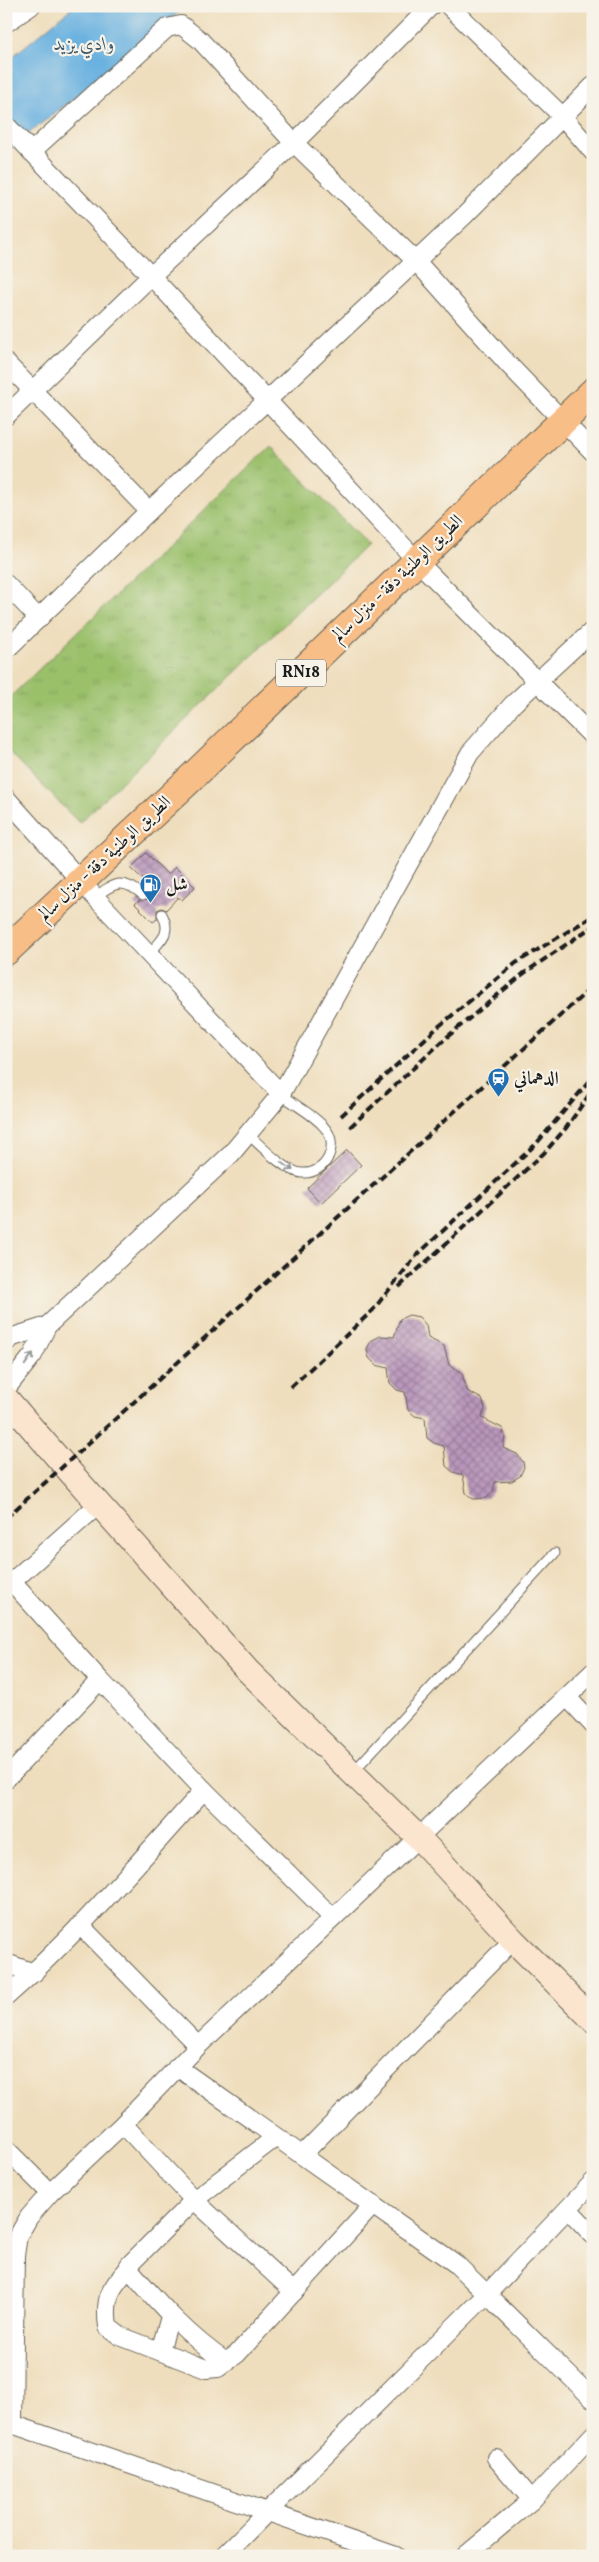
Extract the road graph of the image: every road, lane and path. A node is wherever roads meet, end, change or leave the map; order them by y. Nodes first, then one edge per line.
1 (31, 6) edge
2 (431, 6) edge
3 (449, 6) edge
4 (6, 23) edge
5 (593, 86) edge
6 (562, 116) junction
7 (6, 125) edge
8 (294, 143) junction
9 (28, 148) junction
10 (593, 152) edge
11 (416, 261) junction
12 (151, 276) junction
13 (6, 363) edge
14 (31, 390) junction
15 (593, 392) edge
16 (268, 402) junction
17 (6, 416) edge
18 (563, 421) junction
19 (593, 452) edge
20 (149, 511) junction
21 (417, 560) junction
22 (6, 584) edge
23 (39, 619) junction
24 (593, 630) edge
25 (6, 650) edge
26 (538, 682) junction
27 (593, 737) edge
28 (6, 798) edge
29 (89, 889) junction
30 (143, 896) dead end
31 (162, 914) dead end
32 (6, 951) edge
33 (150, 953) junction
34 (281, 1094) junction
35 (249, 1135) junction
36 (47, 1326) junction
37 (6, 1342) edge
38 (6, 1389) edge
39 (6, 1398) edge
40 (99, 1504) junction
41 (555, 1553) dead end
42 (9, 1584) edge
43 (593, 1672) edge
44 (100, 1680) junction
45 (567, 1697) junction
46 (593, 1725) edge
47 (352, 1774) junction
48 (6, 1779) edge
49 (204, 1790) junction
50 (419, 1838) junction
51 (334, 1918) junction
52 (80, 1925) junction
53 (513, 1940) junction
54 (6, 1963) edge
55 (34, 1972) junction
56 (6, 1997) edge
57 (593, 2020) edge
58 (198, 2046) junction
59 (177, 2067) junction
60 (123, 2124) junction
61 (276, 2137) junction
62 (6, 2149) edge
63 (302, 2155) junction
64 (593, 2182) edge
65 (50, 2193) junction
66 (194, 2200) junction
67 (373, 2205) junction
68 (568, 2209) junction
69 (593, 2235) edge
70 (129, 2268) junction
71 (294, 2292) junction
72 (488, 2293) junction
73 (170, 2317) junction
74 (160, 2352) junction
75 (226, 2362) junction
76 (593, 2399) edge
77 (10, 2424) edge
78 (593, 2435) edge
79 (496, 2458) dead end
80 (532, 2500) junction
81 (266, 2511) junction
82 (222, 2556) edge
83 (396, 2556) edge
84 (466, 2556) edge

1 - 4 street
2 - 8 street
3 - 6 street
5 - 6 street
6 - 10 street
6 - 11 street
7 - 9 street
8 - 9 street
8 - 11 street
8 - 12 street
9 - 12 street
11 - 16 street
11 - 18 street
12 - 14 street
12 - 16 street
13 - 14 street
14 - 17 street
14 - 20 street
15 - 18 main road, الطريق الوطنية دقة - منزل سالم / RN18
16 - 20 street
16 - 21 street
18 - 19 street
18 - 21 main road, الطريق الوطنية دقة - منزل سالم / RN18
20 - 23 street
21 - 26 street
21 - 29 main road, الطريق الوطنية دقة - منزل سالم / RN18
22 - 23 street
23 - 25 street
24 - 26 street
26 - 27 street
26 - 34 street
28 - 29 street
29 - 30 lane
29 - 32 main road, الطريق الوطنية دقة - منزل سالم / RN18
29 - 33 street
31 - 33 lane
33 - 34 street
34 - 35 street
35 -> 34 lane
35 - 36 street
36 - 37 street
38 -> 36 street
39 - 40 main road
40 - 42 street
40 - 47 main road
41 - 47 lane
42 - 44 street
43 - 45 street
44 - 48 street
44 - 49 street
45 - 46 street
45 - 50 street
47 - 50 main road
49 - 51 street
49 - 52 street
50 - 51 street
50 - 53 main road
51 - 58 street
52 - 55 street
52 - 58 street
53 - 57 main road
53 - 63 street
54 - 55 street
55 - 56 street
58 - 59 street
59 - 60 street
59 - 61 street
60 - 65 street
60 - 66 street
61 - 63 street
61 - 66 street
62 - 65 street
63 - 67 street
64 - 68 street
65 - 77 street
66 - 70 street
66 - 71 street
67 - 71 street
67 - 72 street
68 - 69 street
68 - 72 street
70 - 73 street
70 - 74 street
71 - 75 street
72 - 76 street
72 - 81 street
73 - 74 street
73 - 75 street
74 - 75 street
77 - 81 street
78 - 80 street
79 - 80 street
80 - 84 street
81 - 82 street
81 - 83 street

